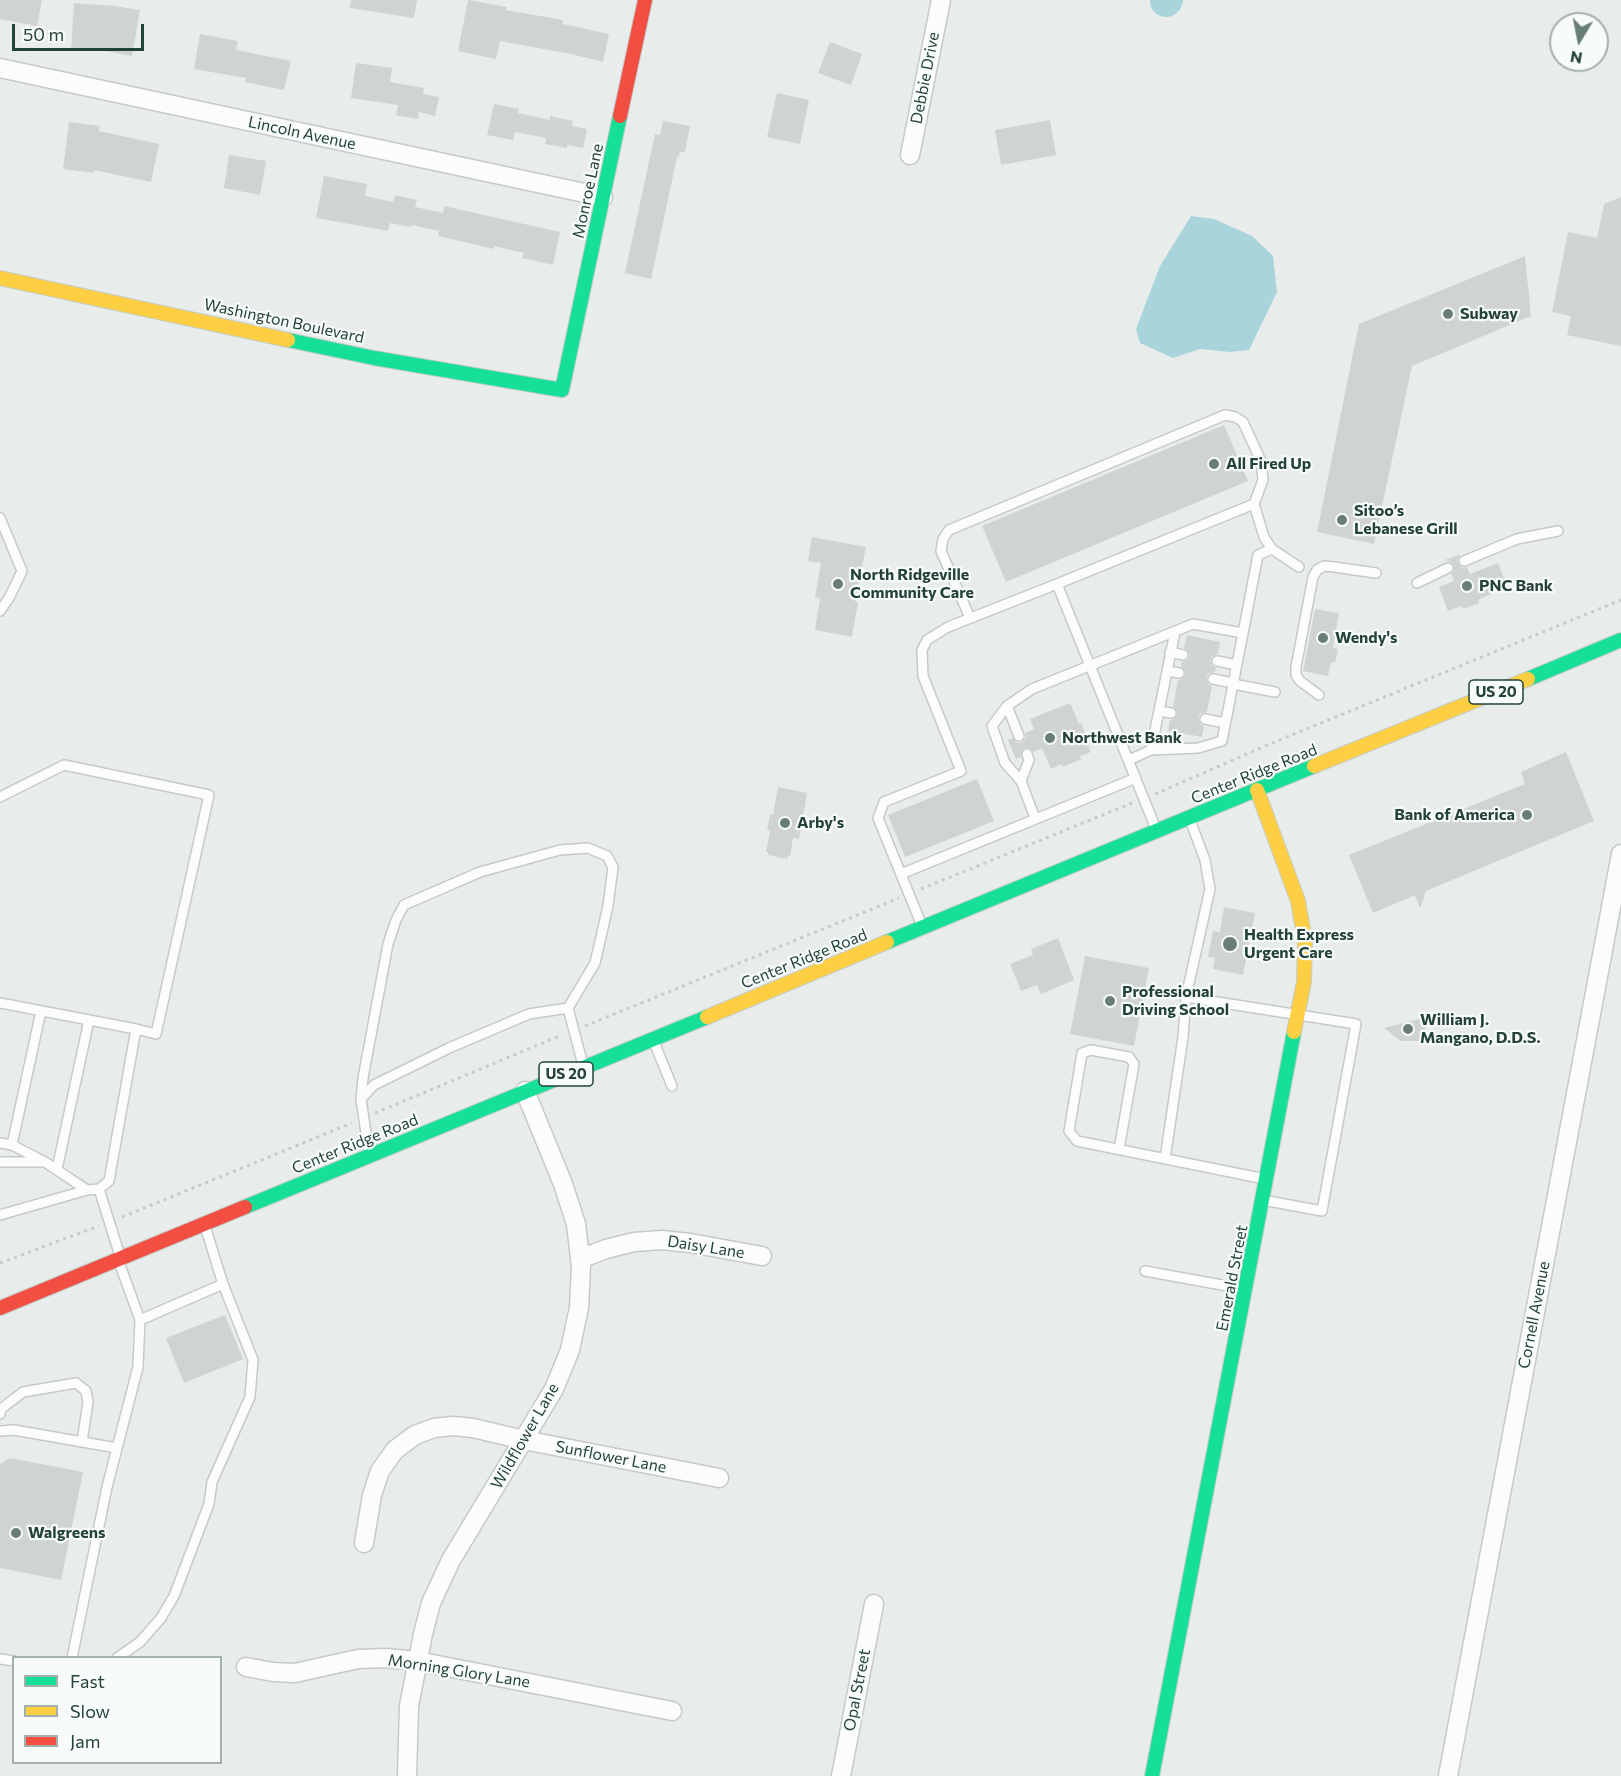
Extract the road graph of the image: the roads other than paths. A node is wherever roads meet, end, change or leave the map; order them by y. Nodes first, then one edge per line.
1 (645, 0) edge
2 (941, 0) edge
3 (0, 68) edge
4 (910, 155) dead end
5 (603, 197) junction
6 (0, 278) edge
7 (562, 390) joint
8 (1254, 504) junction
9 (0, 518) edge
10 (1558, 531) dead end
11 (1272, 549) junction
12 (1464, 561) dead end
13 (1299, 567) dead end
14 (1448, 568) dead end
15 (1376, 573) dead end
16 (1417, 584) dead end
17 (1057, 585) junction
18 (0, 611) edge
19 (970, 618) junction
20 (1174, 632) junction
21 (1243, 633) junction
22 (1621, 640) edge
23 (1170, 652) junction
24 (1183, 654) dead end
25 (1217, 661) dead end
26 (1237, 665) junction
27 (1090, 667) junction
28 (1167, 670) junction
29 (1179, 673) dead end
30 (1213, 679) dead end
31 (1233, 683) junction
32 (1275, 692) dead end
33 (1319, 695) dead end
34 (1007, 706) junction
35 (1159, 711) junction
36 (1172, 713) dead end
37 (1205, 719) dead end
38 (1225, 723) junction
39 (1019, 735) dead end
40 (1151, 750) junction
41 (1027, 754) dead end
42 (1128, 760) junction
43 (1136, 778) junction
44 (1022, 781) junction
45 (1257, 790) junction
46 (0, 797) edge
47 (1035, 818) junction
48 (1189, 818) junction
49 (1157, 831) junction
50 (1621, 854) edge
51 (901, 874) junction
52 (923, 928) junction
53 (1186, 997) junction
54 (0, 1003) edge
55 (568, 1008) junction
56 (42, 1011) junction
57 (1299, 1013) junction
58 (89, 1020) junction
59 (136, 1029) junction
60 (653, 1039) junction
61 (583, 1068) junction
62 (672, 1086) dead end
63 (525, 1091) junction
64 (361, 1099) junction
65 (0, 1143) edge
66 (12, 1145) junction
67 (1119, 1149) junction
68 (370, 1155) junction
69 (1165, 1159) junction
70 (0, 1162) edge
71 (45, 1162) junction
72 (57, 1169) junction
73 (1267, 1179) junction
74 (99, 1189) junction
75 (87, 1190) junction
76 (1263, 1200) junction
77 (0, 1215) edge
78 (204, 1224) junction
79 (762, 1256) dead end
80 (119, 1259) junction
81 (580, 1259) junction
82 (1145, 1270) dead end
83 (223, 1284) junction
84 (1246, 1290) junction
85 (0, 1308) edge
86 (140, 1320) junction
87 (0, 1414) edge
88 (0, 1431) edge
89 (524, 1440) junction
90 (82, 1442) junction
91 (117, 1448) junction
92 (719, 1478) dead end
93 (364, 1543) dead end
94 (874, 1604) dead end
95 (72, 1656) edge
96 (120, 1656) edge
97 (417, 1660) junction
98 (246, 1667) dead end
99 (672, 1711) dead end
100 (407, 1776) edge
101 (841, 1776) edge
102 (1152, 1776) edge
103 (1448, 1776) edge

1 - 5 street, Monroe Lane
2 - 4 street, Debbie Drive
3 - 5 street, Lincoln Avenue
5 - 7 street, Monroe Lane
6 - 7 street, Washington Boulevard
8 - 11 lane
8 - 17 lane
8 - 19 lane
9 - 18 lane
10 - 12 lane
11 - 13 lane
11 - 21 lane
14 - 16 lane
15 - 33 lane
17 - 19 lane
17 - 27 lane
19 - 51 lane
20 - 21 lane
20 - 23 lane
20 - 27 lane
21 - 26 lane
22 - 45 street, Center Ridge Road / US 20
23 - 24 lane
23 - 28 lane
25 - 26 lane
26 - 31 lane
27 - 34 lane
27 - 42 lane
28 - 29 lane
28 - 35 lane
30 - 31 lane
31 - 32 lane
31 - 38 lane
34 - 39 lane
34 - 44 lane
35 - 36 lane
35 - 40 lane
37 - 38 lane
38 - 40 lane
40 - 42 lane
41 - 44 lane
42 - 43 lane
43 - 47 lane
43 - 49 lane
44 - 47 lane
45 - 48 street, Center Ridge Road / US 20
45 - 57 street, Emerald Street
46 - 59 lane
47 - 51 lane
48 - 49 street, Center Ridge Road / US 20
48 - 53 lane
49 - 52 street, Center Ridge Road / US 20
50 - 103 street, Cornell Avenue
51 - 52 lane
52 - 60 street, Center Ridge Road / US 20
53 - 57 lane
53 - 69 lane
54 - 56 lane
55 - 61 lane
55 - 64 lane
55 - 64 lane
56 - 58 lane
56 - 66 lane
57 - 73 street, Emerald Street
57 - 76 lane
58 - 59 lane
58 - 72 lane
59 - 74 lane
60 - 61 street, Center Ridge Road / US 20
60 - 62 lane
61 - 63 street, Center Ridge Road / US 20
63 - 68 street, Center Ridge Road / US 20
63 - 81 street, Wildflower Lane
64 - 68 lane
65 - 66 lane
66 - 71 lane
67 - 67 lane
67 - 69 lane
68 - 78 street, Center Ridge Road / US 20
69 - 73 lane
70 - 71 lane
71 - 72 lane
72 - 75 lane
73 - 76 street, Emerald Street
74 - 75 lane
74 - 80 lane
75 - 77 lane
76 - 84 street, Emerald Street
78 - 80 street, Center Ridge Road / US 20
78 - 83 lane
79 - 81 street, Daisy Lane
80 - 85 street, Center Ridge Road / US 20
80 - 86 lane
81 - 89 street, Wildflower Lane
82 - 84 lane
83 - 86 lane
83 - 96 lane
84 - 102 street, Emerald Street
86 - 91 lane
87 - 90 lane
88 - 90 lane
89 - 92 street, Sunflower Lane
89 - 93 street, Sunflower Lane
89 - 97 street, Wildflower Lane
90 - 91 lane
91 - 95 lane
94 - 101 street, Opal Street
97 - 98 street, Morning Glory Lane
97 - 99 street, Morning Glory Lane
97 - 100 street, Wildflower Lane

